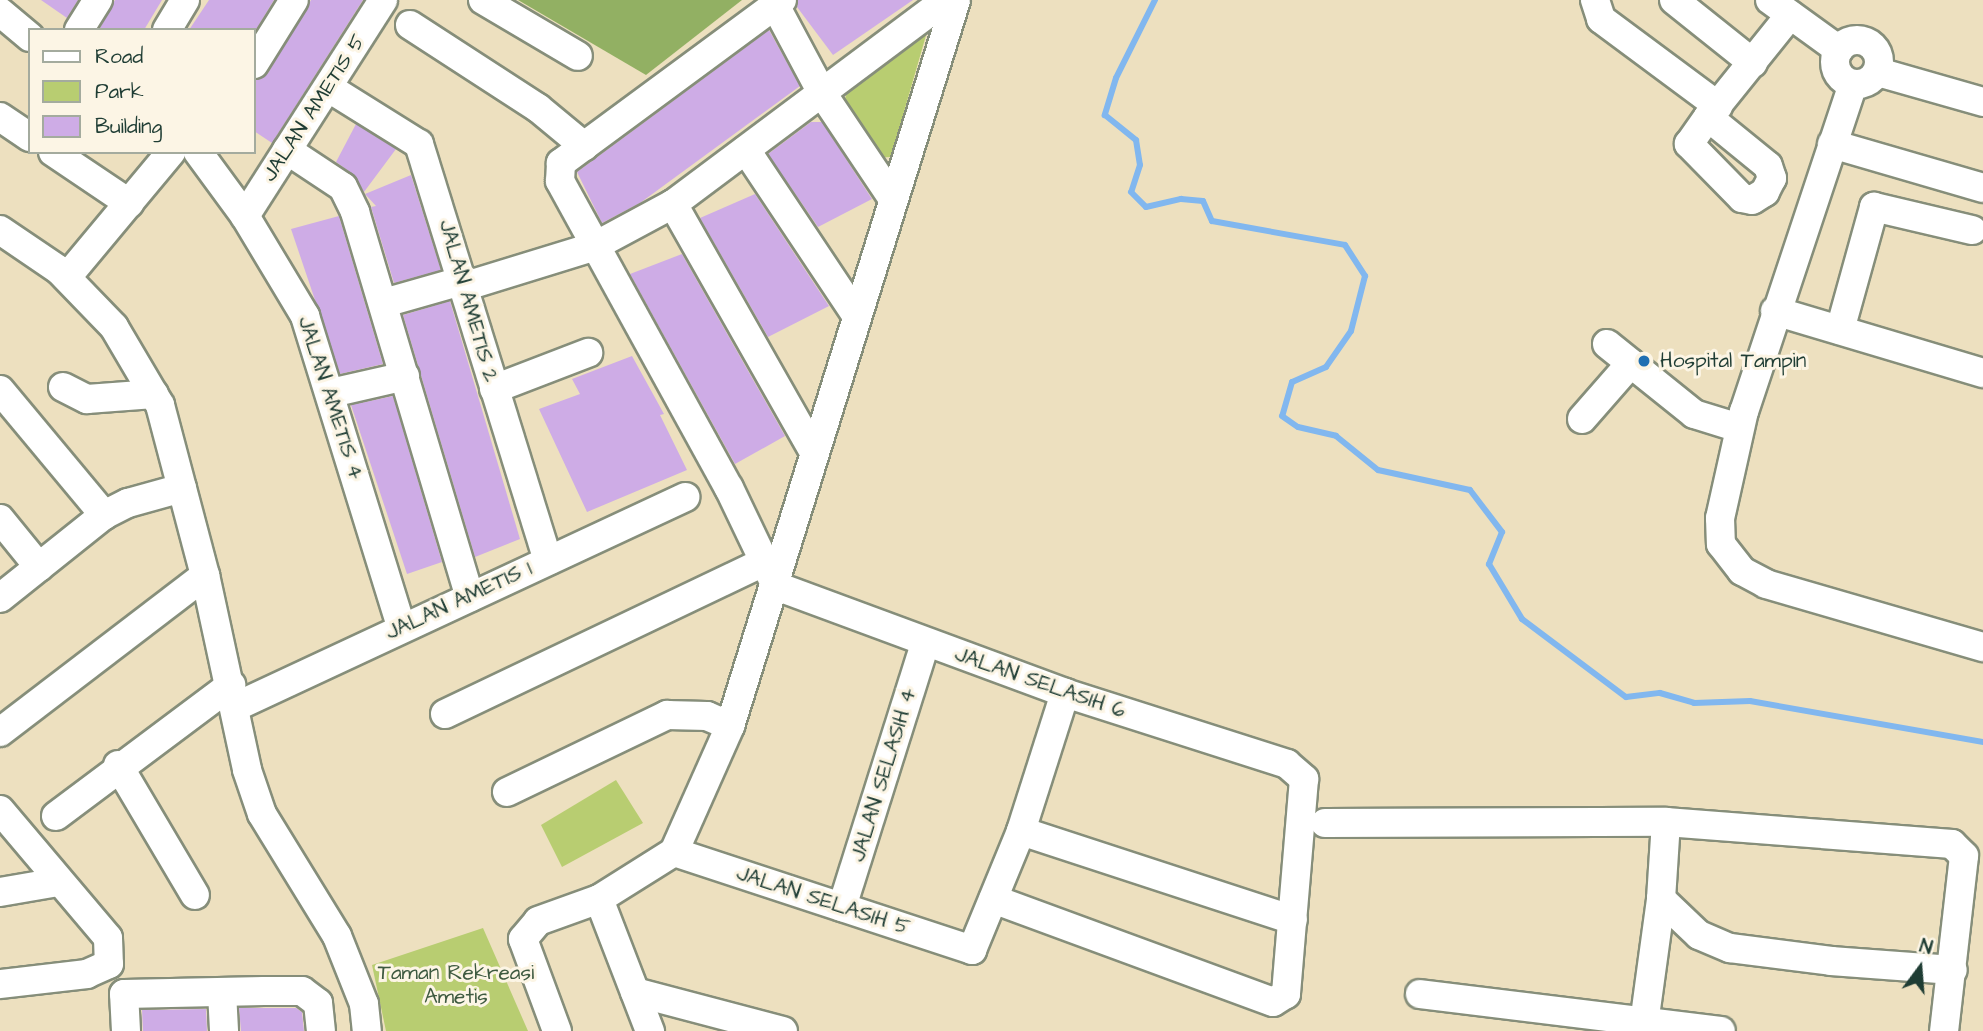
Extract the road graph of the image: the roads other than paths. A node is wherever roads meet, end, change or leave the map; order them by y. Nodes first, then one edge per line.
1 (98, 0) edge
2 (185, 0) edge
3 (294, 0) edge
4 (383, 0) edge
5 (483, 0) edge
6 (946, 0) edge
7 (956, 0) edge
8 (1595, 0) edge
9 (1674, 0) edge
10 (778, 3) edge
11 (1780, 8) edge
12 (0, 12) edge
13 (410, 25) dead end
14 (80, 28) edge
15 (168, 28) edge
16 (28, 35) edge
17 (1839, 50) junction
18 (578, 56) dead end
19 (256, 61) edge
20 (1753, 63) junction
21 (1866, 78) junction
22 (329, 88) junction
23 (822, 93) junction
24 (1983, 103) edge
25 (0, 117) edge
26 (28, 136) edge
27 (1832, 144) junction
28 (584, 146) junction
29 (287, 150) junction
30 (746, 150) junction
31 (56, 154) edge
32 (169, 154) edge
33 (200, 154) edge
34 (1983, 188) edge
35 (893, 199) junction
36 (129, 203) junction
37 (673, 204) junction
38 (245, 216) junction
39 (1972, 230) dead end
40 (1, 233) edge
41 (593, 247) junction
42 (67, 277) junction
43 (465, 283) junction
44 (384, 303) junction
45 (1775, 311) junction
46 (856, 316) junction
47 (1840, 330) junction
48 (1608, 344) dead end
49 (589, 353) dead end
50 (1631, 363) junction
51 (1983, 373) edge
52 (405, 376) junction
53 (63, 387) dead end
54 (494, 389) junction
55 (0, 390) edge
56 (331, 393) junction
57 (154, 394) junction
58 (1582, 419) dead end
59 (1739, 428) junction
60 (813, 450) junction
61 (182, 488) junction
62 (685, 497) dead end
63 (104, 515) junction
64 (0, 519) edge
65 (548, 560) junction
66 (39, 567) junction
67 (769, 574) junction
68 (205, 575) junction
69 (470, 597) junction
70 (0, 598) edge
71 (401, 627) junction
72 (925, 643) junction
73 (1983, 647) edge
74 (1065, 693) junction
75 (233, 696) junction
76 (445, 714) dead end
77 (730, 726) junction
78 (0, 732) edge
79 (118, 765) junction
80 (507, 792) dead end
81 (56, 816) dead end
82 (1666, 822) junction
83 (1325, 823) dead end
84 (6, 824) edge
85 (1021, 831) junction
86 (674, 852) junction
87 (58, 882) junction
88 (0, 892) edge
89 (195, 895) dead end
90 (599, 899) junction
91 (1661, 899) junction
92 (993, 900) junction
93 (842, 907) junction
94 (1293, 920) junction
95 (1953, 970) junction
96 (0, 984) edge
97 (222, 992) junction
98 (635, 992) junction
99 (1420, 994) dead end
100 (1644, 1026) edge
101 (126, 1031) edge
102 (225, 1031) edge
103 (321, 1031) edge
104 (367, 1031) edge
105 (557, 1031) edge
106 (650, 1031) edge
107 (783, 1031) edge
108 (1721, 1031) edge
109 (1944, 1031) edge

1 - 14 street
2 - 15 street
3 - 19 street
4 - 22 street, JALAN AMETIS 5
5 - 18 street
6 - 23 street
7 - 35 street
8 - 20 street
9 - 20 street
10 - 23 street
10 - 28 street
11 - 17 street
11 - 20 street
12 - 16 street
13 - 28 street
17 - 21 street
17 - 21 street
21 - 24 street
21 - 27 street
22 - 29 street, JALAN AMETIS 5
22 - 43 street, JALAN AMETIS 2
23 - 30 street
23 - 35 street
25 - 26 street
27 - 34 street
27 - 45 street
28 - 41 street
29 - 38 street, JALAN AMETIS 5
29 - 44 street
30 - 37 street
30 - 46 street
31 - 36 street
32 - 36 street
33 - 38 street, JALAN AMETIS 4
35 - 46 street
36 - 42 street
37 - 41 street
37 - 60 street
38 - 56 street, JALAN AMETIS 4
39 - 47 street
40 - 42 street
41 - 43 street
41 - 67 street
42 - 57 street
43 - 44 street
43 - 54 street, JALAN AMETIS 2
44 - 52 street
45 - 47 street
45 - 59 street
46 - 60 street
47 - 51 street
48 - 50 street
49 - 54 street
50 - 58 street
50 - 59 street
52 - 56 street
52 - 69 street
53 - 57 street
54 - 65 street, JALAN AMETIS 2
55 - 63 street
56 - 71 street, JALAN AMETIS 4
57 - 61 street
59 - 73 street
60 - 67 street
61 - 63 street
61 - 68 street
62 - 65 street, JALAN AMETIS 1
63 - 66 street
64 - 66 street
65 - 69 street, JALAN AMETIS 1
66 - 70 street
67 - 72 street, JALAN SELASIH 6
67 - 76 street
67 - 77 street
68 - 75 street
68 - 78 street
69 - 71 street, JALAN AMETIS 1
71 - 75 street, JALAN AMETIS 1
72 - 74 street, JALAN SELASIH 6
72 - 93 street, JALAN SELASIH 4
74 - 85 street
74 - 94 street, JALAN SELASIH 6
75 - 79 street, JALAN AMETIS 1
75 - 104 street
77 - 80 street
77 - 86 street
79 - 81 street, JALAN AMETIS 1
79 - 89 street
82 - 83 street
82 - 91 street
82 - 95 street
84 - 87 street
85 - 92 street
85 - 94 street
86 - 90 street
86 - 93 street, JALAN SELASIH 5
87 - 88 street
87 - 96 street
90 - 98 street
90 - 105 street
91 - 95 street
91 - 100 street
92 - 93 street, JALAN SELASIH 5
92 - 94 street
95 - 109 street
97 - 101 street
97 - 102 street
97 - 103 street
98 - 106 street
98 - 107 street
99 - 100 street
100 - 108 street

